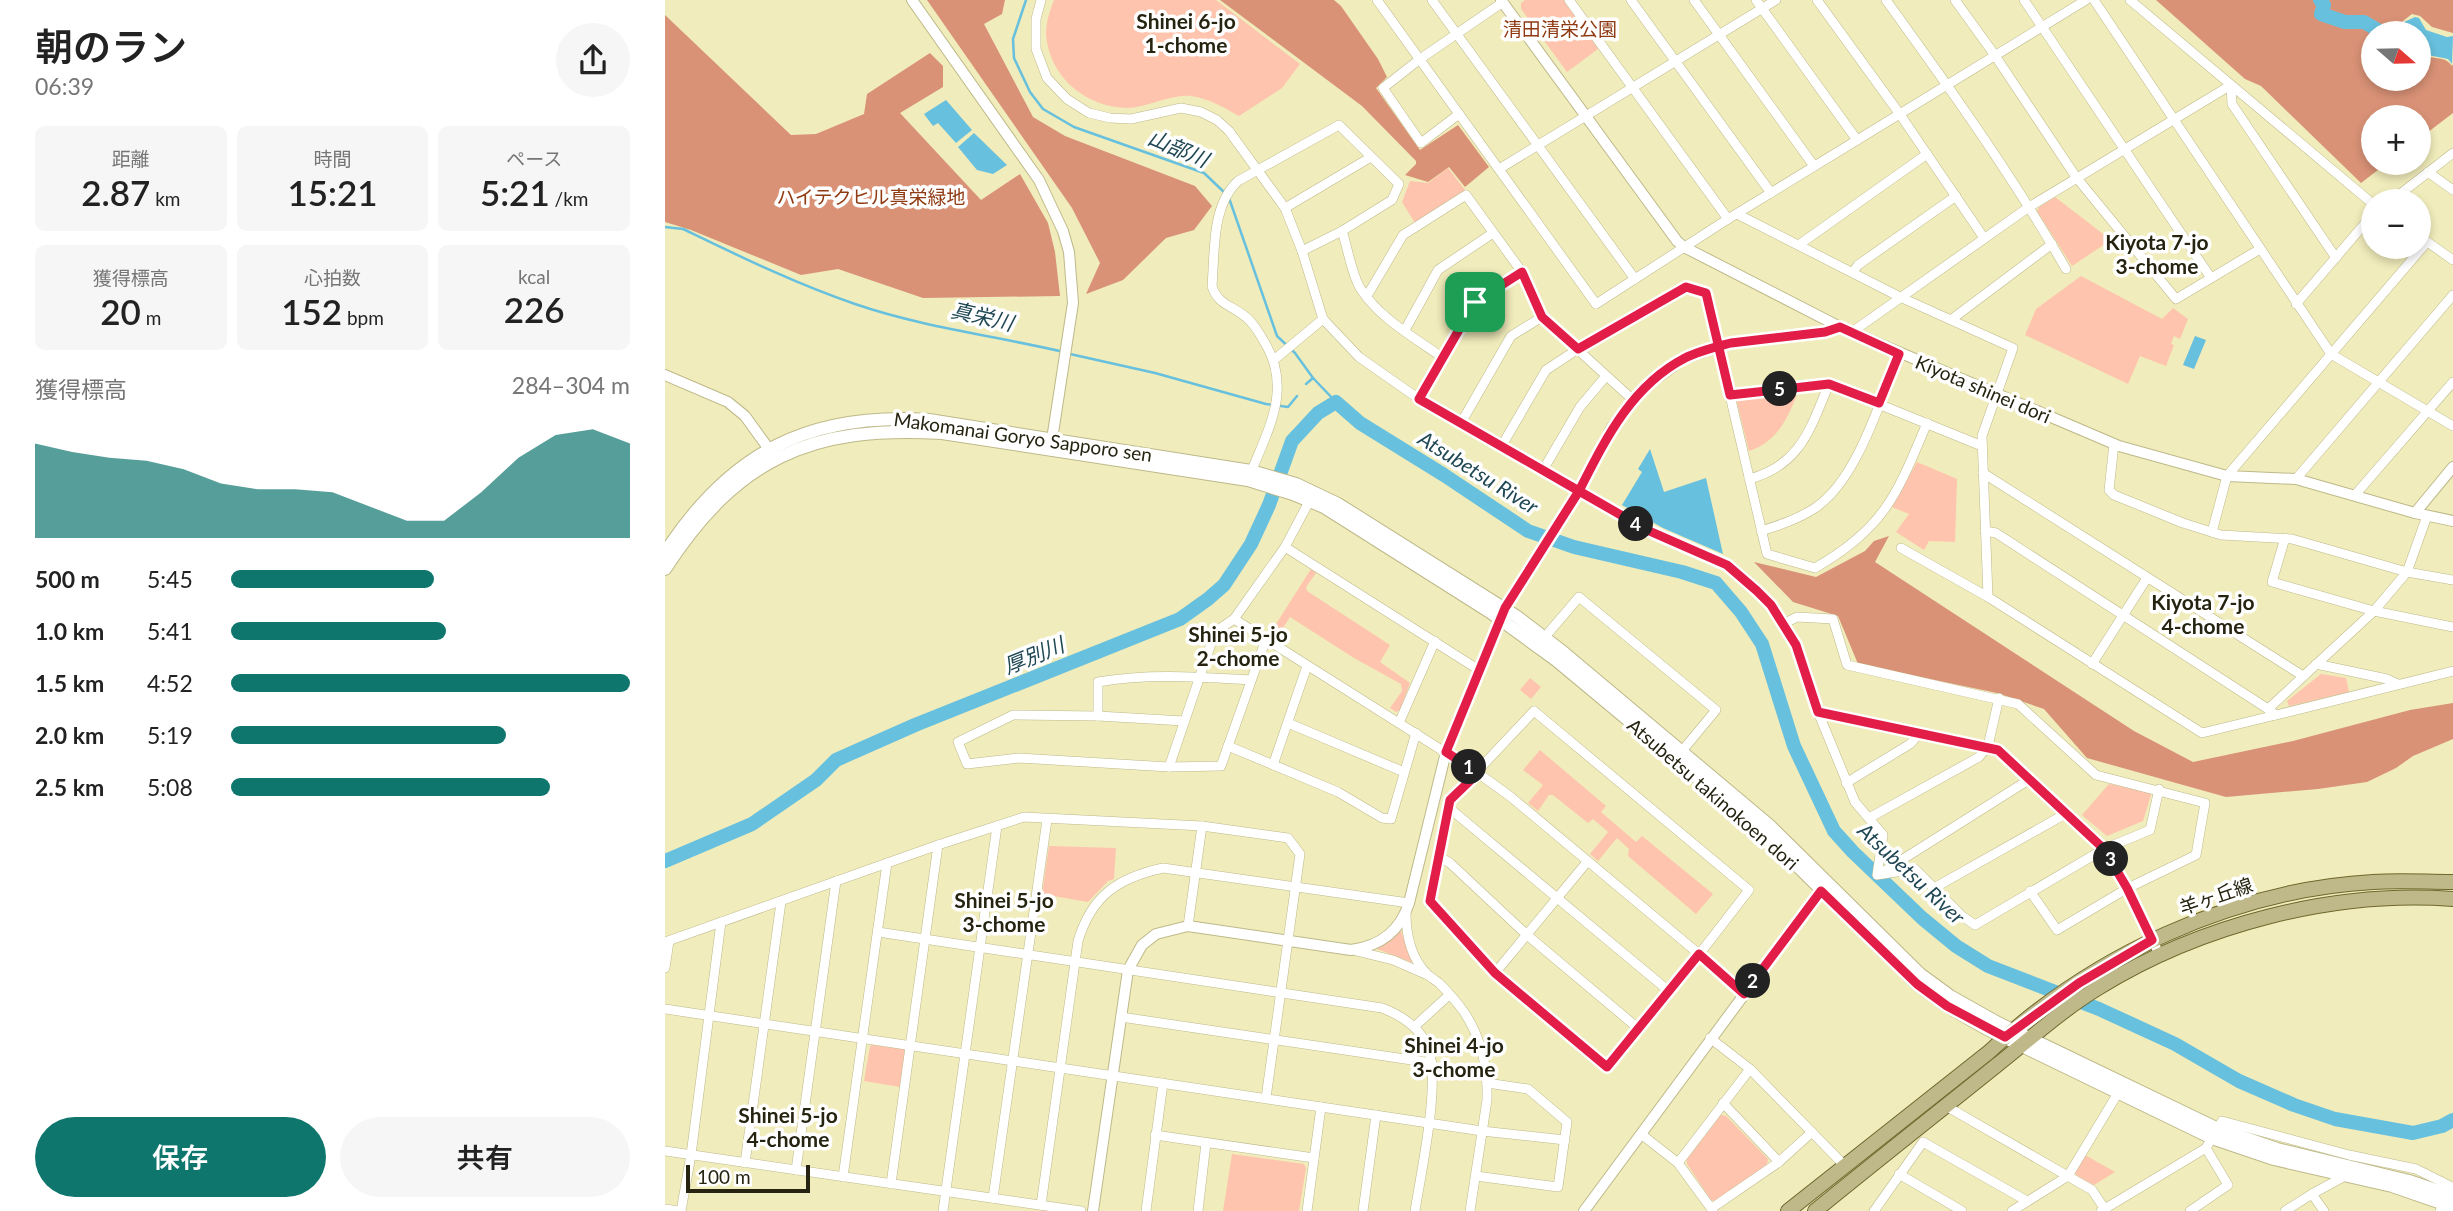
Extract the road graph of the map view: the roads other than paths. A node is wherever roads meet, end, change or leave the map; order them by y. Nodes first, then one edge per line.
1 (912, 0) edge
2 (1041, 0) edge
3 (1377, 0) edge
4 (1432, 0) edge
5 (1569, 0) edge
6 (1631, 0) edge
7 (1694, 0) edge
8 (1756, 0) edge
9 (1776, 0) edge
10 (1817, 0) edge
11 (1886, 0) edge
12 (1955, 0) edge
13 (2024, 0) edge
14 (2086, 0) edge
15 (2094, 0) edge
16 (2130, 0) edge
17 (1506, 2) edge
18 (1762, 9) junction
19 (2042, 25) junction
20 (1457, 34) junction
21 (1719, 34) junction
22 (1994, 54) junction
23 (1420, 59) junction
24 (1676, 62) junction
25 (1947, 83) junction
26 (2231, 85) junction
27 (1633, 88) junction
28 (1899, 113) junction
29 (1459, 114) junction
30 (1586, 116) junction
31 (2173, 118) junction
32 (1857, 140) junction
33 (1539, 145) junction
34 (2124, 148) junction
35 (2453, 153) edge
36 (1927, 154) junction
37 (1371, 157) junction
38 (1814, 166) junction
39 (1499, 169) junction
40 (1258, 170) junction
41 (2431, 170) edge
42 (2431, 174) edge
43 (2424, 175) edge
44 (2076, 177) junction
45 (2406, 189) edge
46 (2453, 190) edge
47 (1771, 193) junction
48 (2361, 194) edge
49 (1955, 196) junction
50 (2029, 207) junction
51 (1285, 208) junction
52 (1732, 216) junction
53 (2361, 228) edge
54 (1342, 231) junction
55 (1493, 233) junction
56 (1984, 238) junction
57 (1800, 244) junction
58 (2052, 244) junction
59 (2431, 245) edge
60 (1683, 247) junction
61 (2260, 249) junction
62 (1302, 251) junction
63 (2336, 258) junction
64 (2413, 259) edge
65 (2453, 260) edge
66 (2066, 269) dead end
67 (1522, 272) junction
68 (1853, 272) junction
69 (2211, 278) junction
70 (1635, 279) junction
71 (2453, 295) edge
72 (1367, 296) junction
73 (1900, 297) junction
74 (2296, 304) junction
75 (1542, 317) junction
76 (1322, 319) junction
77 (1952, 319) junction
78 (1405, 330) junction
79 (1846, 330) junction
80 (1718, 347) junction
81 (1578, 349) junction
82 (1899, 354) junction
83 (2332, 354) junction
84 (1277, 357) junction
85 (1443, 358) junction
86 (665, 375) edge
87 (1606, 376) junction
88 (2453, 382) edge
89 (2378, 383) junction
90 (1829, 384) junction
91 (1730, 395) junction
92 (1996, 395) junction
93 (1419, 399) junction
94 (1633, 400) junction
95 (1879, 403) junction
96 (2428, 412) junction
97 (1461, 423) junction
98 (1927, 423) junction
99 (2453, 426) edge
100 (1051, 444) junction
101 (2114, 444) junction
102 (1982, 446) junction
103 (1501, 447) junction
104 (772, 453) junction
105 (1543, 470) junction
106 (2451, 471) edge
107 (1983, 473) junction
108 (2227, 475) junction
109 (1255, 477) junction
110 (2295, 478) junction
111 (1749, 480) junction
112 (1579, 491) junction
113 (2355, 495) junction
114 (1312, 496) junction
115 (2415, 513) junction
116 (2427, 516) junction
117 (2453, 521) edge
118 (1761, 531) junction
119 (1985, 531) junction
120 (2212, 533) junction
121 (2285, 538) junction
122 (1285, 547) junction
123 (1901, 548) dead end
124 (665, 553) edge
125 (665, 569) edge
126 (2407, 572) junction
127 (2147, 578) junction
128 (2453, 580) edge
129 (1988, 597) junction
130 (2374, 611) junction
131 (1502, 614) junction
132 (2123, 617) junction
133 (1234, 619) junction
134 (1783, 624) junction
135 (2453, 626) edge
136 (1544, 638) junction
137 (1266, 639) junction
138 (1435, 641) junction
139 (2092, 664) junction
140 (2316, 664) junction
141 (1307, 666) junction
142 (1479, 670) junction
143 (2453, 671) edge
144 (2303, 676) junction
145 (1199, 677) junction
146 (1251, 680) junction
147 (2398, 684) junction
148 (1999, 698) junction
149 (2268, 709) junction
150 (1818, 712) junction
151 (2276, 715) junction
152 (1098, 716) junction
153 (1184, 721) junction
154 (1288, 723) junction
155 (1399, 723) junction
156 (1416, 733) junction
157 (1920, 733) junction
158 (1228, 746) junction
159 (1988, 746) junction
160 (1682, 751) junction
161 (1446, 752) junction
162 (1273, 765) junction
163 (1170, 767) junction
164 (1404, 772) junction
165 (1478, 773) junction
166 (2031, 779) junction
167 (1846, 783) junction
168 (2159, 789) junction
169 (1448, 807) junction
170 (2067, 813) junction
171 (1869, 818) junction
172 (1047, 820) junction
173 (997, 826) junction
174 (1202, 826) junction
175 (938, 845) junction
176 (2104, 849) junction
177 (1438, 856) junction
178 (1587, 862) junction
179 (887, 863) junction
180 (1195, 871) junction
181 (1877, 875) junction
182 (836, 881) junction
183 (2453, 882) edge
184 (1296, 886) junction
185 (1824, 887) junction
186 (1934, 888) junction
187 (2127, 888) junction
188 (2030, 891) junction
189 (1558, 897) junction
190 (2453, 898) edge
191 (781, 902) junction
192 (1408, 908) junction
193 (721, 922) junction
194 (1188, 926) junction
195 (878, 932) junction
196 (1527, 935) junction
197 (925, 939) junction
198 (2152, 940) junction
199 (1289, 941) junction
200 (667, 942) edge
201 (979, 946) junction
202 (1351, 950) junction
203 (1028, 954) junction
204 (1699, 954) junction
205 (2160, 956) junction
206 (1075, 961) junction
207 (665, 968) edge
208 (1128, 970) junction
209 (1495, 973) junction
210 (1427, 974) junction
211 (1281, 992) junction
212 (1670, 992) junction
213 (1744, 994) junction
214 (1449, 995) junction
215 (665, 1009) edge
216 (709, 1015) junction
217 (1121, 1017) junction
218 (765, 1023) junction
219 (1414, 1027) junction
220 (1639, 1029) junction
221 (816, 1031) junction
222 (2009, 1034) junction
223 (862, 1038) junction
224 (1710, 1038) junction
225 (1273, 1040) junction
226 (2026, 1041) junction
227 (909, 1045) junction
228 (964, 1053) junction
229 (1012, 1060) junction
230 (1433, 1063) junction
231 (1059, 1067) junction
232 (1750, 1069) junction
233 (1112, 1075) junction
234 (1163, 1083) junction
235 (1487, 1083) junction
236 (2118, 1093) junction
237 (1266, 1098) junction
238 (1723, 1103) junction
239 (1946, 1106) junction
240 (1321, 1107) junction
241 (1376, 1115) junction
242 (1428, 1123) junction
243 (1482, 1131) junction
244 (1812, 1132) junction
245 (1641, 1134) junction
246 (1155, 1135) junction
247 (2212, 1138) junction
248 (1565, 1140) junction
249 (1206, 1143) junction
250 (665, 1151) edge
251 (691, 1155) junction
252 (1314, 1158) junction
253 (1779, 1162) junction
254 (745, 1163) junction
255 (1678, 1163) junction
256 (1845, 1167) junction
257 (796, 1170) junction
258 (1899, 1174) junction
259 (1476, 1176) junction
260 (2068, 1176) junction
261 (843, 1177) junction
262 (2343, 1177) junction
263 (891, 1184) junction
264 (946, 1192) junction
265 (2312, 1194) junction
266 (993, 1198) junction
267 (2027, 1201) junction
268 (2448, 1202) edge
269 (1041, 1205) junction
270 (665, 1209) edge
271 (1712, 1210) edge
272 (1877, 1210) edge
273 (2103, 1210) edge
274 (680, 1211) edge
275 (943, 1211) edge
276 (1081, 1211) edge
277 (1093, 1211) edge
278 (1146, 1211) edge
279 (1198, 1211) edge
280 (1307, 1211) edge
281 (1363, 1211) edge
282 (1415, 1211) edge
283 (1471, 1211) edge
284 (1584, 1211) edge
285 (1788, 1211) edge
286 (1815, 1211) edge
287 (1962, 1211) edge
288 (2012, 1211) edge
289 (2190, 1211) edge
290 (2285, 1211) edge
291 (2324, 1211) edge

1 - 100 street
2 - 40 street
3 - 23 street
4 - 20 street
5 - 27 street
6 - 24 street
7 - 21 street
8 - 18 street
9 - 18 street
10 - 28 street
11 - 25 street
12 - 22 street
13 - 19 street
14 - 19 street
15 - 31 street
16 - 26 street
17 - 20 street
17 - 30 street
18 - 21 street
18 - 32 street
19 - 22 street
19 - 34 street
20 - 23 street
20 - 33 street
21 - 24 street
21 - 38 street
22 - 25 street
22 - 44 street
23 - 29 street
23 - 29 street
24 - 27 street
24 - 47 street
25 - 28 street
25 - 50 street
26 - 31 street
26 - 48 street
26 - 63 street
27 - 30 street
27 - 52 street
28 - 32 street
28 - 36 street
29 - 39 street
30 - 33 street
30 - 60 street
31 - 34 street
31 - 61 street
32 - 38 street
33 - 39 street
33 - 70 street
34 - 44 street
34 - 69 street
35 - 41 street
36 - 49 street
36 - 57 street
37 - 40 street
37 - 51 street
37 - 54 street
38 - 47 street
39 - 70 street
40 - 51 street
40 - 84 street
42 - 46 street
43 - 45 street
44 - 50 street
44 - 69 street
47 - 52 street
49 - 56 street
49 - 68 street
50 - 56 street
50 - 58 street
51 - 62 street
52 - 57 street
52 - 60 street
53 - 63 street
54 - 62 street
54 - 72 street
55 - 67 street
55 - 72 street
55 - 78 street
56 - 73 street
57 - 68 street
58 - 66 street
58 - 77 street
59 - 65 street
60 - 70 street
60 - 79 street, Kiyota shinei dori
61 - 69 street
61 - 74 street
62 - 76 street
63 - 74 street
64 - 83 street
67 - 75 street
67 - 85 street
68 - 73 street
71 - 89 street
72 - 78 street
73 - 77 street
73 - 79 street
74 - 83 street
75 - 81 street
75 - 97 street
76 - 84 street
76 - 93 street
77 - 92 street
78 - 85 street
79 - 80 street
79 - 82 street, Kiyota shinei dori
80 - 81 street
80 - 91 street
80 - 94 street
81 - 87 street
81 - 103 street
82 - 92 street, Kiyota shinei dori
82 - 95 street
83 - 89 street
83 - 108 street
84 - 109 street
85 - 93 street
86 - 104 street
87 - 94 street
87 - 105 street
88 - 96 street
89 - 96 street
89 - 110 street
90 - 91 street
90 - 95 street
90 - 111 street
91 - 111 street
92 - 101 street, Kiyota shinei dori
92 - 102 street
93 - 97 street
94 - 112 street
95 - 98 street
95 - 118 street
96 - 99 street
96 - 113 street
97 - 103 street
98 - 102 street
98 - 118 street
100 - 104 main road, Makomanai Goryo Sapporo sen
100 - 109 main road, Makomanai Goryo Sapporo sen
101 - 108 street, Kiyota shinei dori
101 - 120 street
102 - 107 street
103 - 105 street
104 - 124 main road, Makomanai Goryo Sapporo sen
104 - 125 main road, Makomanai Goryo Sapporo sen
105 - 112 street
106 - 115 street
107 - 119 street
107 - 127 street
108 - 110 street, Kiyota shinei dori
108 - 120 street
109 - 114 main road, Makomanai Goryo Sapporo sen
110 - 113 street, Kiyota shinei dori
111 - 118 street
112 - 131 street
112 - 134 street
113 - 115 street, Kiyota shinei dori
114 - 122 street
114 - 131 main road, Makomanai Goryo Sapporo sen
115 - 116 street, Kiyota shinei dori
116 - 117 street, Kiyota shinei dori
116 - 126 street
119 - 129 street
119 - 132 street
120 - 121 street
121 - 126 street
121 - 130 street
122 - 133 street
122 - 138 street
123 - 129 street
126 - 128 street
126 - 130 street
127 - 132 street
127 - 144 street
129 - 139 street
130 - 135 street
130 - 140 street
131 - 136 main road, Atsubetsu takinokoen dori
131 - 142 street
131 - 185 main road, Atsubetsu takinokoen dori
132 - 139 street
132 - 149 street
133 - 137 street
133 - 145 street
134 - 148 street
134 - 150 street
136 - 160 main road, Atsubetsu takinokoen dori
136 - 160 street
137 - 141 street
137 - 146 street
138 - 142 street
138 - 155 street
139 - 151 street
140 - 144 street
140 - 147 street
141 - 154 street
141 - 155 street
142 - 161 street
143 - 147 street
144 - 149 street
145 - 146 street
145 - 152 street
145 - 153 street
146 - 158 street
147 - 151 street
148 - 159 street
148 - 168 street
149 - 151 street
150 - 157 street
150 - 167 street
152 - 153 street
152 - 163 street
153 - 163 street
154 - 162 street
154 - 164 street
155 - 156 street
156 - 161 street
156 - 164 street
157 - 159 street
157 - 167 street
158 - 162 street
158 - 163 street
159 - 166 street
159 - 171 street
160 - 185 main road, Atsubetsu takinokoen dori
161 - 165 street
161 - 192 street
162 - 164 street
165 - 169 street
165 - 178 street
165 - 204 street
166 - 170 street
166 - 181 street
167 - 171 street
168 - 176 street
168 - 187 street
169 - 177 street
169 - 189 street
170 - 176 street
170 - 186 street
171 - 181 street
172 - 173 street
172 - 174 street
172 - 203 street
173 - 175 street
173 - 201 street
174 - 180 street
174 - 184 street
175 - 179 street
175 - 197 street
176 - 187 street
176 - 188 street
177 - 196 street
177 - 209 street
178 - 189 street
178 - 204 street
179 - 182 street
179 - 195 street
180 - 184 street
180 - 194 street
180 - 206 street
181 - 186 street
182 - 191 street
182 - 221 street
183 - 198 main road, 羊ヶ丘線
184 - 192 street
184 - 199 street
185 - 213 street
185 - 222 main road, Atsubetsu takinokoen dori
186 - 188 street
187 - 188 street
187 - 198 street
189 - 196 street
189 - 212 street
190 - 205 main road, 羊ヶ丘線
191 - 193 street
191 - 218 street
192 - 202 street
192 - 210 street
193 - 200 street
193 - 216 street
194 - 199 street
194 - 208 street
195 - 197 street
195 - 223 street
196 - 209 street
196 - 220 street
197 - 201 street
197 - 227 street
198 - 205 street
198 - 222 main road, 羊ヶ丘線
199 - 202 street
199 - 211 street
200 - 207 street
201 - 203 street
201 - 228 street
202 - 210 street
203 - 206 street
203 - 229 street
204 - 212 street
204 - 213 street
205 - 226 main road, 羊ヶ丘線
206 - 208 street
206 - 231 street
208 - 211 street
208 - 217 street
209 - 220 street
210 - 214 street
211 - 219 street
211 - 225 street
212 - 220 street
213 - 224 street
214 - 219 street
214 - 235 street
215 - 216 street
216 - 218 street
216 - 251 street
217 - 225 street
217 - 233 street
218 - 221 street
218 - 254 street
219 - 230 street
221 - 223 street
221 - 257 street
222 - 226 main road, Atsubetsu takinokoen dori
222 - 256 main road, 羊ヶ丘線
223 - 227 street
223 - 261 street
224 - 232 street
224 - 245 street
225 - 230 street
225 - 237 street
226 - 236 main road, Atsubetsu takinokoen dori
226 - 239 main road, 羊ヶ丘線
226 - 247 main road, Atsubetsu takinokoen dori
227 - 228 street
227 - 263 street
228 - 229 street
228 - 264 street
229 - 231 street
229 - 266 street
230 - 242 street
231 - 233 street
231 - 269 street
232 - 238 street
232 - 244 street
233 - 234 street
233 - 277 street
234 - 237 street
234 - 246 street
235 - 243 street
235 - 248 street
236 - 247 main road, Atsubetsu takinokoen dori
236 - 260 street
237 - 240 street
238 - 253 street
238 - 255 street
239 - 260 street
239 - 286 main road, 羊ヶ丘線
240 - 241 street
240 - 252 street
241 - 242 street
241 - 281 street
242 - 243 street
242 - 282 street
243 - 248 street
243 - 259 street
244 - 253 street
244 - 256 street
245 - 255 street
245 - 284 street
246 - 249 street
246 - 278 street
247 - 262 main road, Atsubetsu takinokoen dori
247 - 268 main road, Atsubetsu takinokoen dori
247 - 273 street
247 - 289 street
248 - 259 street
249 - 252 street
249 - 279 street
250 - 251 street
251 - 254 street
251 - 274 street
252 - 280 street
253 - 271 street
254 - 257 street
255 - 271 street
256 - 285 main road, 羊ヶ丘線
257 - 261 street
258 - 267 street
258 - 272 street
258 - 287 street
259 - 283 street
260 - 267 street
260 - 273 street
261 - 263 street
262 - 265 street
262 - 268 main road, Atsubetsu takinokoen dori
263 - 264 street
264 - 266 street
264 - 275 street
265 - 290 street
265 - 291 street
266 - 269 street
267 - 288 street
269 - 276 street
270 - 274 street

